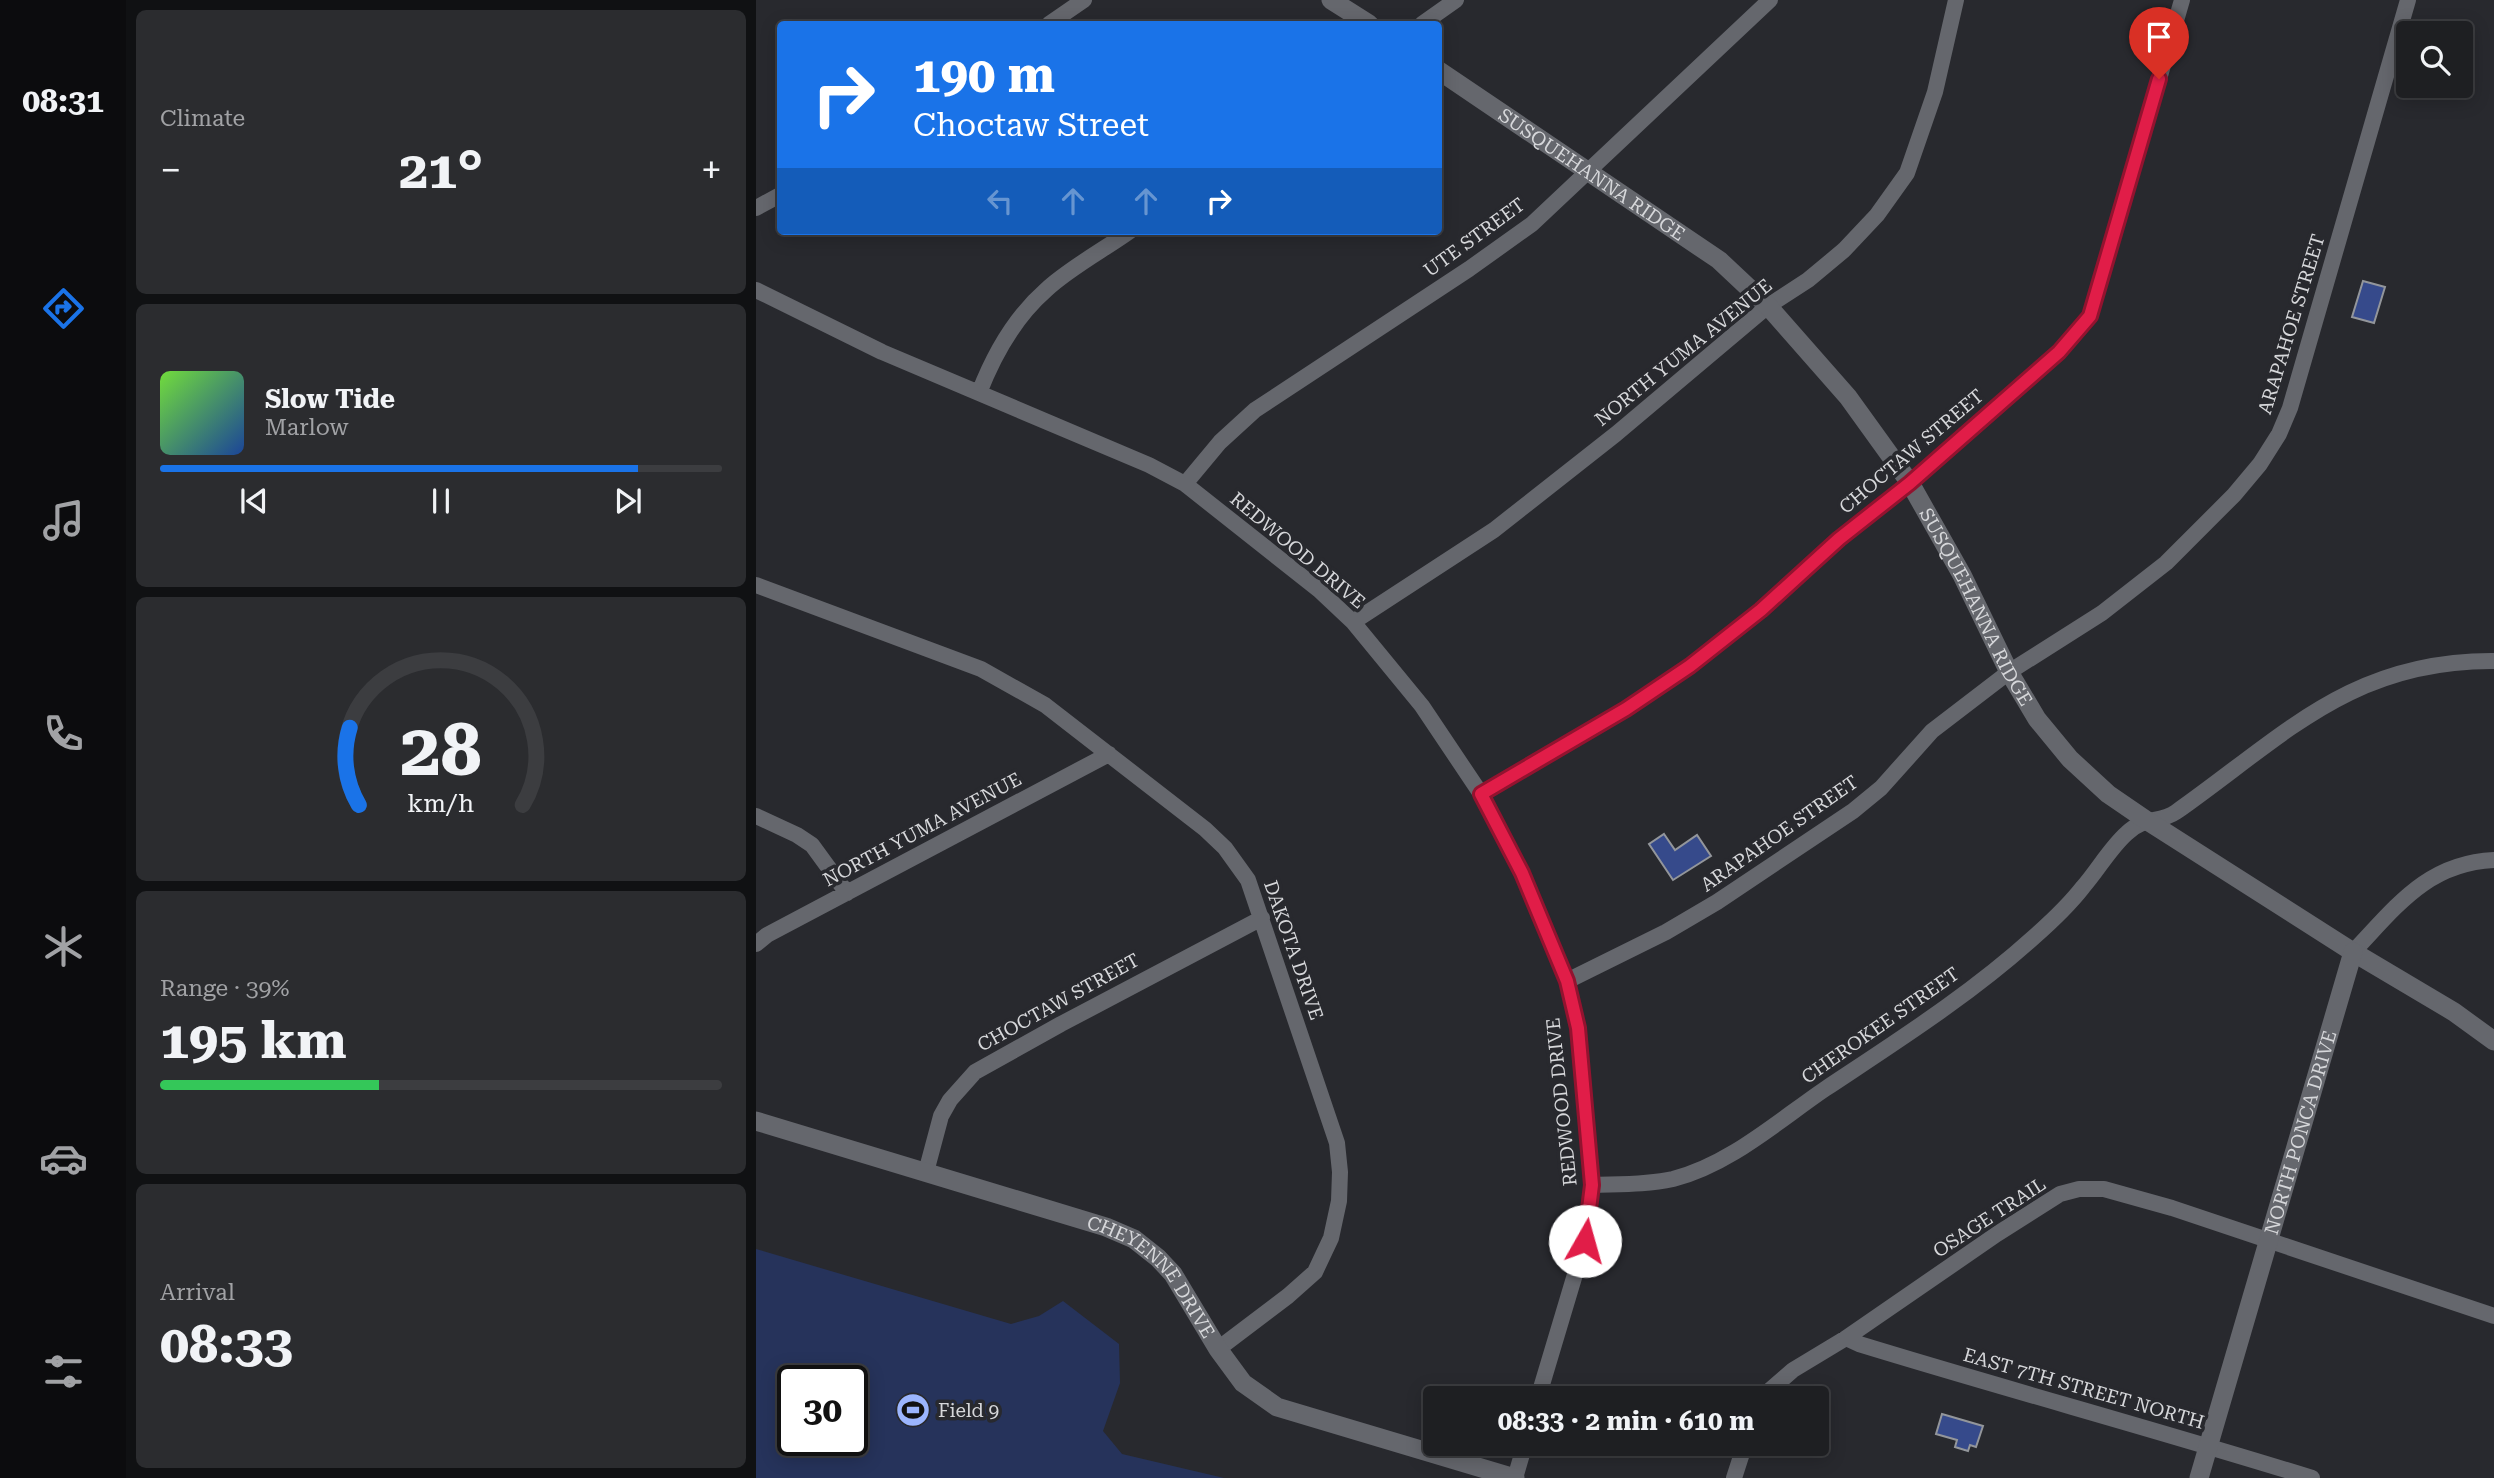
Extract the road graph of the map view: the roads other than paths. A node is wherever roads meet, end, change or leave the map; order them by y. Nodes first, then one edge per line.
1 (1084, 0) edge
2 (1331, 0) edge
3 (1456, 0) edge
4 (1770, 0) edge
5 (1956, 0) edge
6 (2182, 0) edge
7 (2409, 0) edge
8 (1053, 21) edge
9 (1364, 21) edge
10 (1426, 21) edge
11 (1442, 73) edge
12 (1590, 171) junction
13 (777, 197) edge
14 (756, 208) edge
15 (1124, 235) edge
16 (756, 290) edge
17 (1768, 306) junction
18 (979, 393) junction
19 (1910, 483) junction
20 (1185, 484) junction
21 (756, 584) edge
22 (1353, 622) junction
23 (2494, 661) edge
24 (2009, 672) junction
25 (1109, 754) junction
26 (1481, 794) junction
27 (756, 816) edge
28 (2146, 820) junction
29 (2494, 860) edge
30 (847, 894) junction
31 (1262, 918) junction
32 (756, 944) edge
33 (2353, 952) junction
34 (1567, 981) junction
35 (2494, 1041) edge
36 (756, 1121) edge
37 (926, 1172) junction
38 (1592, 1185) junction
39 (2268, 1239) junction
40 (2494, 1316) edge
41 (1846, 1338) junction
42 (1218, 1349) junction
43 (1542, 1386) edge
44 (1775, 1386) edge
45 (2208, 1446) junction
46 (1521, 1456) edge
47 (1741, 1456) edge
48 (1515, 1478) edge
49 (1734, 1478) edge
50 (2199, 1478) edge
51 (2312, 1478) edge

1 - 8 street
2 - 9 street
3 - 10 street
4 - 12 street, UTE STREET
5 - 17 street, NORTH YUMA AVENUE
6 - 19 street, CHOCTAW STREET
7 - 24 street, ARAPAHOE STREET
11 - 12 street, SUSQUEHANNA RIDGE
12 - 17 street, SUSQUEHANNA RIDGE
12 - 20 street, UTE STREET
13 - 14 street
15 - 18 street
16 - 18 street, REDWOOD DRIVE
17 - 19 street, SUSQUEHANNA RIDGE
17 - 22 street, NORTH YUMA AVENUE
18 - 20 street, REDWOOD DRIVE
19 - 24 street, SUSQUEHANNA RIDGE
19 - 26 street, CHOCTAW STREET
20 - 22 street, REDWOOD DRIVE
21 - 25 street, DAKOTA DRIVE
22 - 26 street, REDWOOD DRIVE
23 - 28 street
24 - 28 street, SUSQUEHANNA RIDGE
24 - 34 street, ARAPAHOE STREET
25 - 30 street, NORTH YUMA AVENUE
25 - 31 street, DAKOTA DRIVE
26 - 34 street, REDWOOD DRIVE
27 - 30 street
28 - 33 street, SUSQUEHANNA RIDGE
28 - 38 street, CHEROKEE STREET
29 - 33 street, NORTH PONCA DRIVE
30 - 32 street, NORTH YUMA AVENUE
31 - 37 street, CHOCTAW STREET
31 - 42 street, DAKOTA DRIVE
33 - 35 street, SUSQUEHANNA RIDGE
33 - 39 street, NORTH PONCA DRIVE
34 - 38 street, REDWOOD DRIVE
36 - 37 street, CHEYENNE DRIVE
37 - 42 street, CHEYENNE DRIVE
38 - 43 street, REDWOOD DRIVE
39 - 40 street, OSAGE TRAIL
39 - 41 street, OSAGE TRAIL
39 - 45 street, NORTH PONCA DRIVE
41 - 44 street, OSAGE TRAIL
41 - 45 street, EAST 7TH STREET NORTH
42 - 48 street, CHEYENNE DRIVE
45 - 50 street, NORTH PONCA DRIVE
45 - 51 street, EAST 7TH STREET NORTH
46 - 48 street
47 - 49 street

